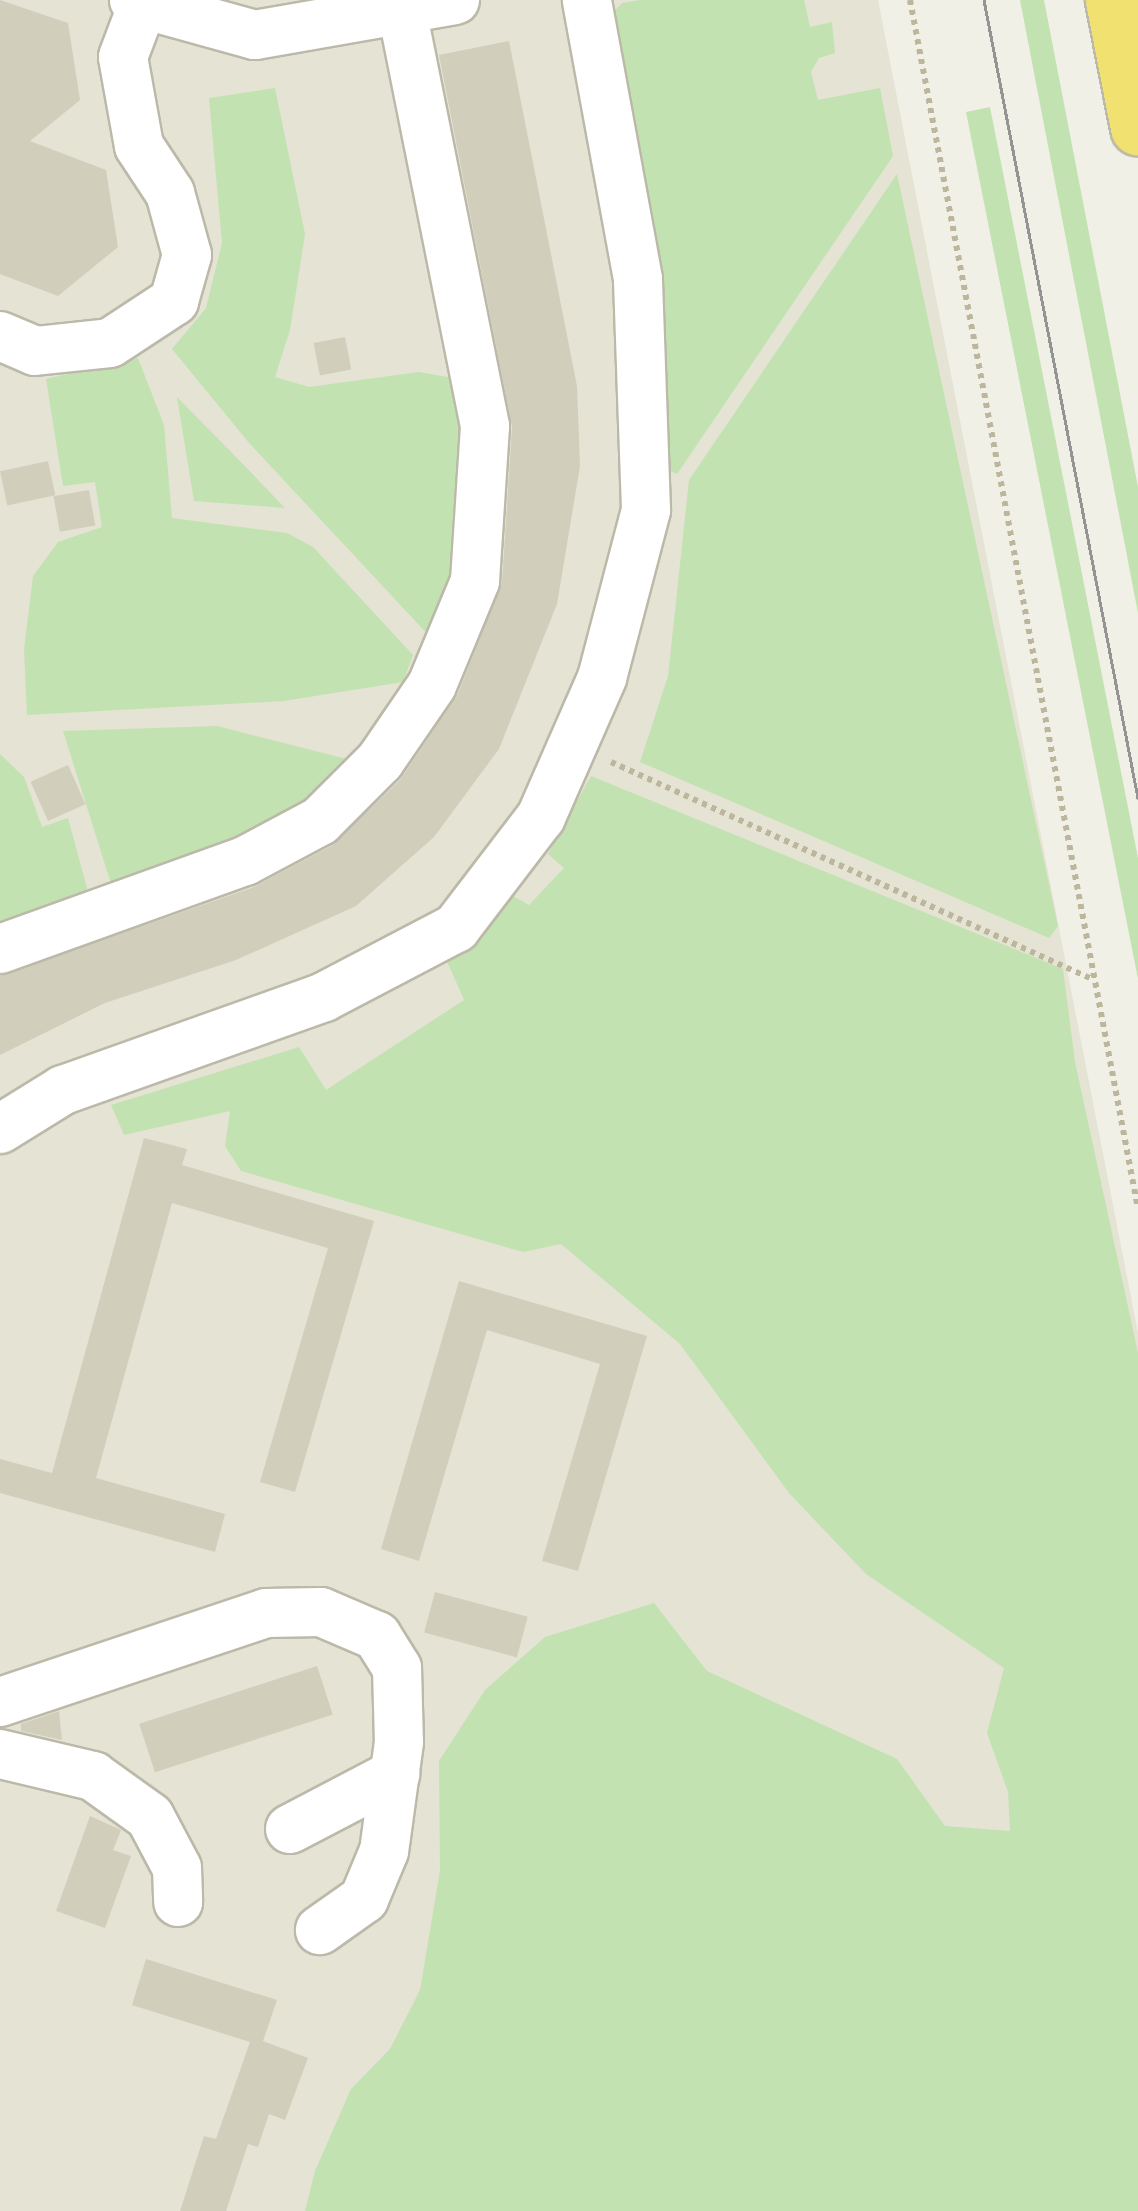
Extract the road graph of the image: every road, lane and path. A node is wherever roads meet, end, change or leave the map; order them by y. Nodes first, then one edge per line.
1 (455, 0) edge
2 (588, 0) edge
3 (910, 0) edge
4 (1113, 0) edge
5 (138, 2) edge
6 (402, 10) junction
7 (1138, 128) edge
8 (0, 336) edge
9 (572, 745) junction
10 (0, 949) edge
11 (1093, 980) junction
12 (0, 1129) edge
13 (1138, 1209) edge
14 (0, 1702) edge
15 (0, 1754) edge
16 (395, 1774) junction
17 (290, 1830) dead end
18 (178, 1902) dead end
19 (320, 1930) dead end

1 - 6 street
2 - 9 street
3 - 11 path
4 - 7 highway
5 - 6 street
5 - 8 street
6 - 10 street
9 - 11 path
9 - 12 street
11 - 13 path
14 - 16 street
15 - 18 street
16 - 17 street
16 - 19 street

